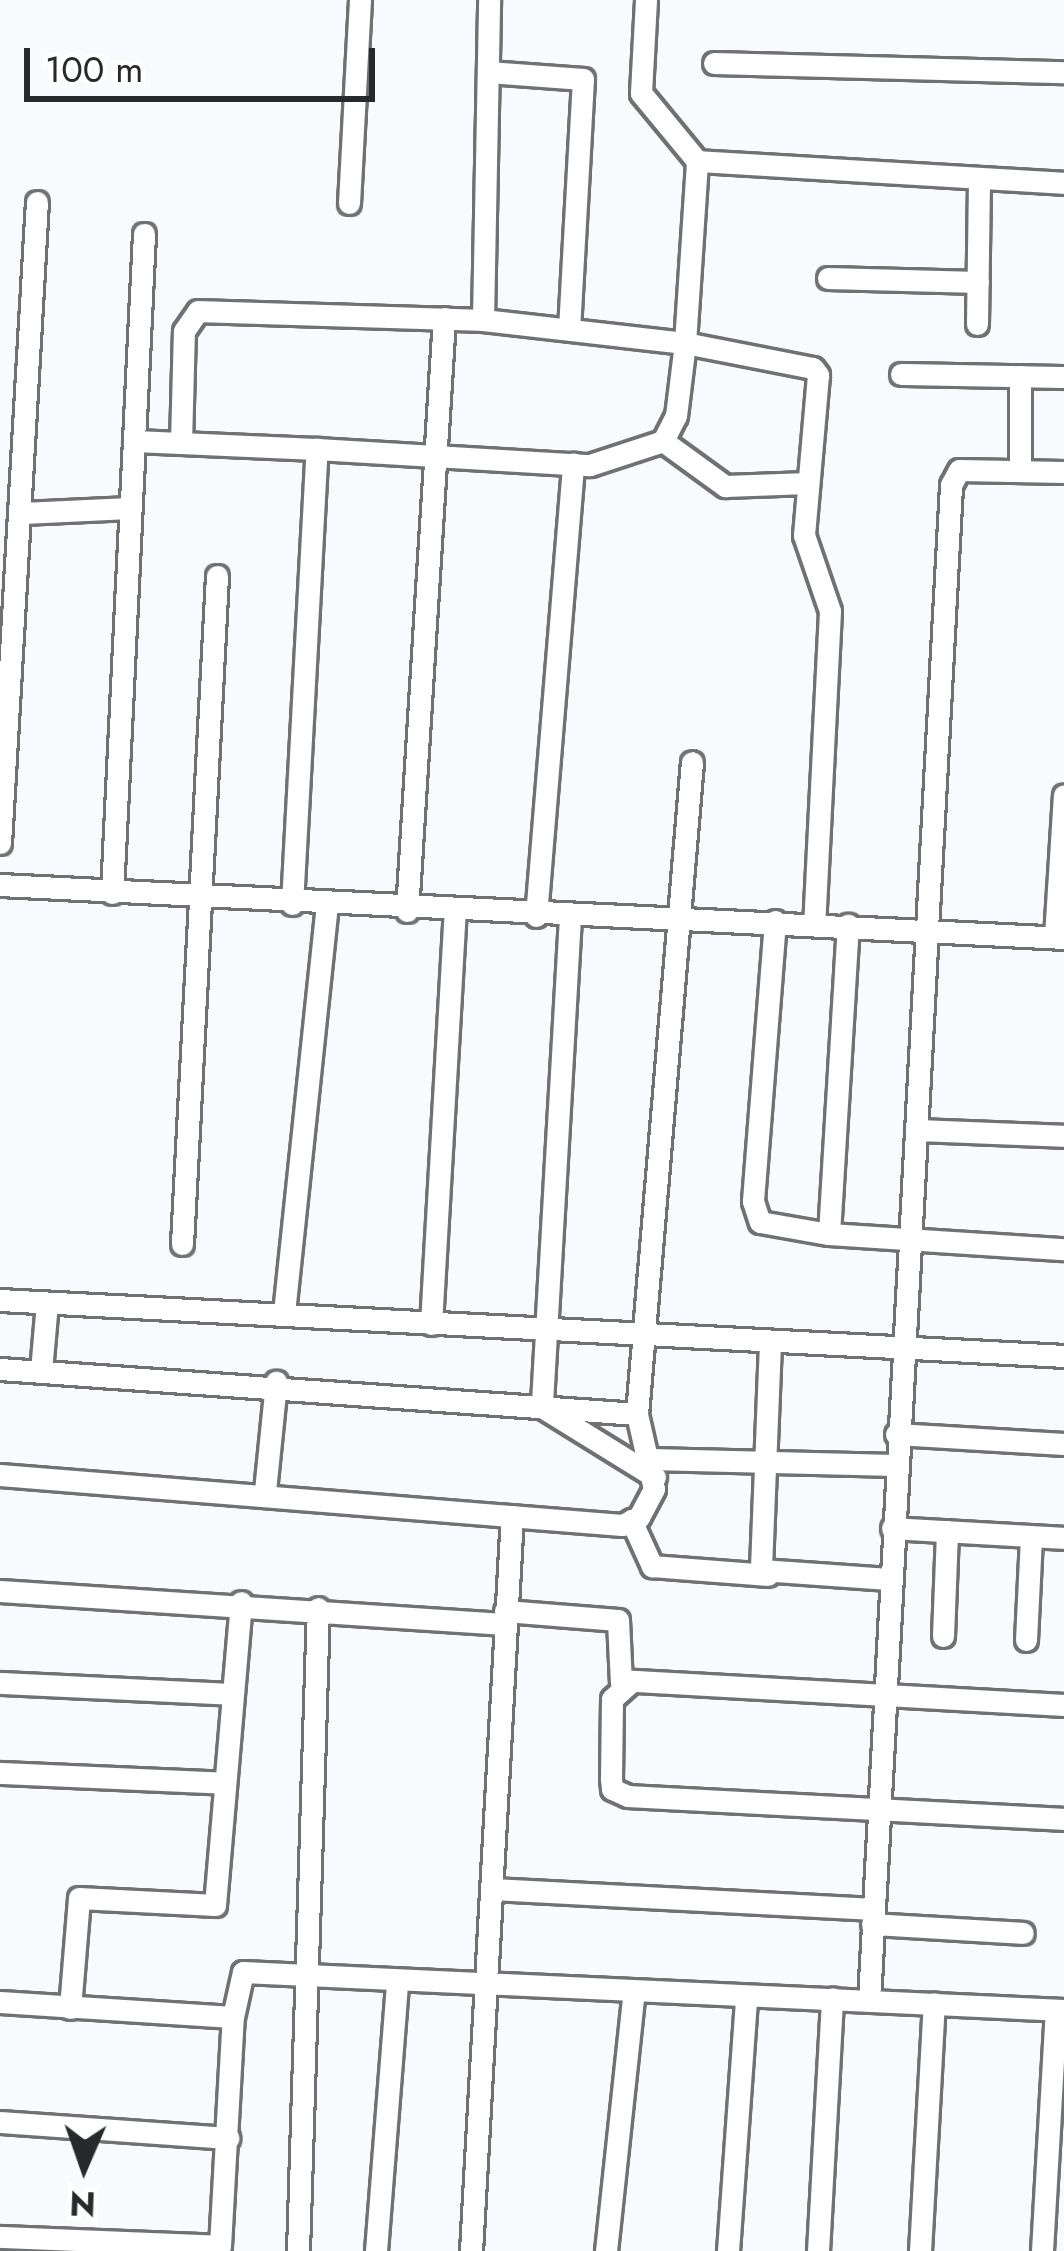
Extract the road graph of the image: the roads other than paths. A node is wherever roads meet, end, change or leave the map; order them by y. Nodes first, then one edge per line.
1 (360, 0) edge
2 (489, 0) edge
3 (646, 0) edge
4 (715, 63) dead end
5 (488, 72) junction
6 (1064, 72) edge
7 (697, 161) junction
8 (980, 182) junction
9 (1064, 183) edge
10 (37, 202) dead end
11 (349, 203) dead end
12 (144, 234) dead end
13 (828, 278) dead end
14 (978, 282) junction
15 (444, 318) junction
16 (483, 320) junction
17 (977, 324) dead end
18 (569, 327) junction
19 (685, 343) junction
20 (901, 374) dead end
21 (1020, 376) junction
22 (1064, 376) edge
23 (134, 440) junction
24 (664, 441) junction
25 (181, 443) junction
26 (317, 449) junction
27 (431, 455) junction
28 (573, 464) junction
29 (1020, 471) junction
30 (1064, 472) edge
31 (808, 483) junction
32 (130, 508) junction
33 (22, 513) junction
34 (10, 541) edge
35 (217, 576) dead end
36 (692, 763) dead end
37 (1064, 795) edge
38 (1064, 807) edge
39 (0, 843) edge
40 (0, 885) edge
41 (112, 893) junction
42 (202, 898) junction
43 (292, 904) junction
44 (327, 906) junction
45 (407, 911) junction
46 (455, 913) junction
47 (536, 916) junction
48 (570, 917) junction
49 (682, 921) junction
50 (775, 921) junction
51 (814, 923) junction
52 (848, 925) junction
53 (926, 930) junction
54 (1060, 938) edge
55 (916, 1130) junction
56 (1064, 1136) edge
57 (829, 1234) junction
58 (907, 1239) junction
59 (182, 1244) dead end
60 (1064, 1249) edge
61 (0, 1300) edge
62 (47, 1303) junction
63 (284, 1313) junction
64 (431, 1324) junction
65 (546, 1330) junction
66 (645, 1337) junction
67 (770, 1343) junction
68 (903, 1347) junction
69 (1064, 1355) edge
70 (0, 1369) edge
71 (41, 1371) junction
72 (276, 1382) junction
73 (542, 1407) junction
74 (637, 1414) junction
75 (896, 1433) junction
76 (1064, 1444) edge
77 (765, 1457) junction
78 (895, 1465) junction
79 (653, 1468) junction
80 (0, 1475) edge
81 (266, 1491) junction
82 (512, 1516) junction
83 (632, 1520) junction
84 (892, 1528) junction
85 (947, 1531) junction
86 (1031, 1536) junction
87 (1064, 1538) edge
88 (768, 1575) junction
89 (890, 1579) junction
90 (0, 1592) edge
91 (241, 1602) junction
92 (318, 1608) junction
93 (505, 1617) junction
94 (943, 1636) dead end
95 (1026, 1640) dead end
96 (0, 1683) edge
97 (621, 1683) junction
98 (882, 1693) junction
99 (231, 1694) junction
100 (1064, 1705) edge
101 (0, 1773) edge
102 (225, 1783) junction
103 (877, 1808) junction
104 (1064, 1819) edge
105 (494, 1889) junction
106 (872, 1917) junction
107 (1023, 1933) dead end
108 (302, 1976) junction
109 (397, 1982) junction
110 (492, 1986) junction
111 (634, 1991) junction
112 (746, 1997) junction
113 (832, 1997) junction
114 (869, 2000) junction
115 (0, 2002) edge
116 (934, 2003) junction
117 (70, 2008) junction
118 (1060, 2010) edge
119 (233, 2017) junction
120 (0, 2122) edge
121 (227, 2138) junction
122 (0, 2237) edge
123 (298, 2251) edge
124 (376, 2251) edge
125 (471, 2251) edge
126 (606, 2251) edge
127 (728, 2251) edge
128 (818, 2251) edge
129 (920, 2251) edge
130 (1042, 2251) edge

1 - 11 street
2 - 5 street
3 - 7 street
4 - 6 street
5 - 16 street
5 - 18 street
7 - 8 street
7 - 19 street
8 - 9 street
8 - 14 street
10 - 33 street
12 - 23 street
13 - 14 street
14 - 17 street
15 - 16 street
15 - 25 street
15 - 27 street
16 - 18 street
18 - 19 street
19 - 24 street
19 - 31 street
20 - 21 street
21 - 22 street
21 - 29 street
23 - 25 street
23 - 32 street
24 - 28 street
24 - 31 street
25 - 26 street
26 - 27 street
26 - 43 street
27 - 28 street
27 - 45 street
28 - 47 street
29 - 30 street
29 - 53 street
31 - 51 street
32 - 33 street
32 - 41 street
33 - 34 street
34 - 39 street
35 - 42 street
36 - 49 street
37 - 38 street
38 - 54 street
40 - 41 street
41 - 42 street
42 - 43 street
42 - 59 street
43 - 44 street
44 - 45 street
44 - 63 street
45 - 46 street
46 - 47 street
46 - 64 street
47 - 48 street
48 - 49 street
48 - 65 street
49 - 50 street
49 - 66 street
50 - 51 street
50 - 57 street
51 - 52 street
52 - 53 street
52 - 57 street
53 - 54 street
53 - 55 street
55 - 56 street
55 - 58 street
57 - 58 street
58 - 60 street
58 - 68 street
61 - 62 street
62 - 63 street
62 - 71 street
63 - 64 street
64 - 65 street
65 - 66 street
65 - 73 street
66 - 67 street
66 - 74 street
67 - 68 street
67 - 77 street
68 - 69 street
68 - 75 street
70 - 71 street
71 - 72 street
72 - 73 street
72 - 81 street
73 - 74 street
73 - 79 street
74 - 79 street
75 - 76 street
75 - 78 street
77 - 78 street
77 - 79 street
77 - 88 street
78 - 84 street
79 - 83 street
80 - 81 street
81 - 82 street
82 - 83 street
82 - 93 street
83 - 88 street
84 - 85 street
84 - 89 street
85 - 86 street
85 - 94 street
86 - 87 street
86 - 95 street
88 - 89 street
89 - 98 street
90 - 91 street
91 - 92 street
91 - 99 street
92 - 93 street
92 - 108 street
93 - 97 street
93 - 105 street
96 - 99 street
97 - 98 street
97 - 103 street
98 - 100 street
98 - 103 street
99 - 102 street
101 - 102 street
102 - 117 street
103 - 104 street
103 - 106 street
105 - 106 street
105 - 110 street
106 - 107 street
106 - 114 street
108 - 109 street
108 - 119 street
108 - 123 street
109 - 110 street
109 - 124 street
110 - 111 street
110 - 125 street
111 - 112 street
111 - 126 street
112 - 113 street
112 - 127 street
113 - 114 street
113 - 128 street
114 - 116 street
115 - 117 street
116 - 118 street
116 - 129 street
117 - 119 street
118 - 130 street
119 - 121 street
120 - 121 street
121 - 122 street

